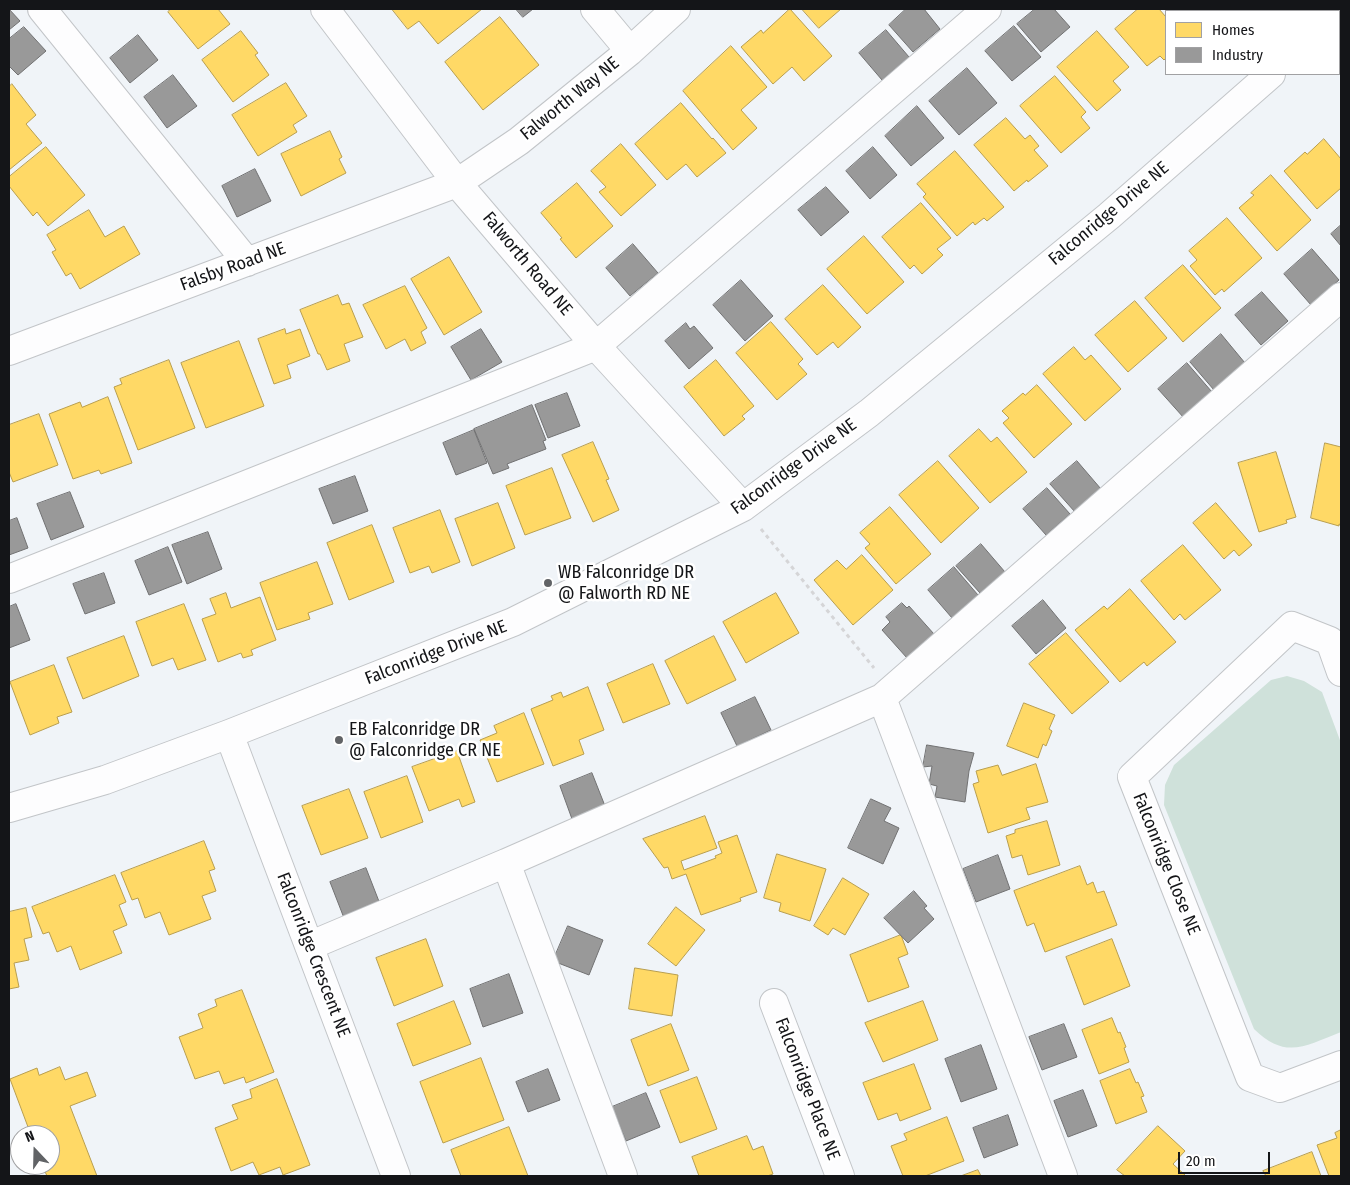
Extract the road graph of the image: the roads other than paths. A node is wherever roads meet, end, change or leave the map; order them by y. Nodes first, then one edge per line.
1 (42, 9) edge
2 (325, 9) edge
3 (595, 9) edge
4 (676, 9) edge
5 (987, 9) edge
6 (630, 51) junction
7 (1271, 75) edge
8 (458, 183) junction
9 (247, 262) junction
10 (1341, 297) edge
11 (10, 346) edge
12 (596, 346) junction
13 (744, 507) junction
14 (9, 579) edge
15 (1341, 672) edge
16 (882, 698) junction
17 (230, 734) junction
18 (9, 808) edge
19 (506, 863) junction
20 (309, 946) junction
21 (774, 1003) dead end
22 (1341, 1065) edge
23 (396, 1176) edge
24 (623, 1176) edge
25 (840, 1176) edge
26 (1063, 1176) edge

1 - 9 street
2 - 8 street, Falworth Road NE
3 - 6 street
4 - 6 street, Falworth Way NE
5 - 12 street
6 - 8 street, Falworth Way NE
7 - 13 street, Falconridge Drive NE
8 - 9 street, Falsby Road NE
8 - 12 street, Falworth Road NE
9 - 11 street, Falsby Road NE
10 - 16 street
12 - 13 street, Falworth Road NE
12 - 14 street
13 - 17 street, Falconridge Drive NE
15 - 22 street, Falconridge Close NE
16 - 19 street
16 - 26 street
17 - 18 street, Falconridge Drive NE
17 - 20 street, Falconridge Crescent NE
19 - 20 street
19 - 24 street
20 - 23 street, Falconridge Crescent NE
21 - 25 street, Falconridge Place NE

